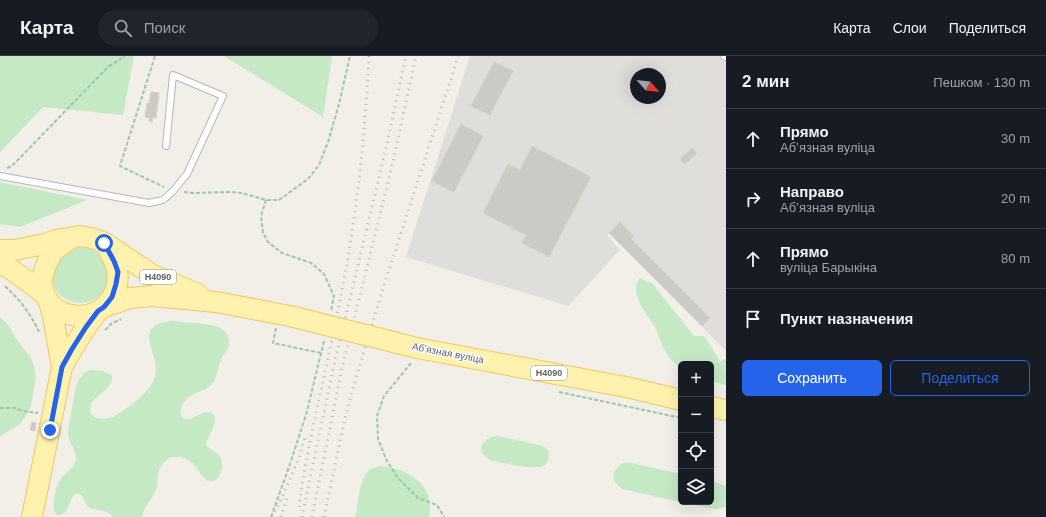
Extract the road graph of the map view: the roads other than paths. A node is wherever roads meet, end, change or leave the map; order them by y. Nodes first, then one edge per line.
1 (166, 146) dead end
2 (0, 176) edge
3 (73, 238) junction
4 (104, 243) junction
5 (0, 250) edge
6 (0, 264) edge
7 (47, 298) junction
8 (216, 302) junction
9 (101, 309) junction
10 (62, 367) junction
11 (678, 399) edge
12 (714, 408) edge
13 (726, 410) edge
14 (32, 517) edge

1 - 2 lane
3 - 4 main road, Абʼязная вуліца / Н4090
3 - 5 main road, Абʼязная вуліца / Н4090
3 - 7 main road
4 - 8 main road, Абʼязная вуліца / Н4090
4 - 9 main road
6 - 7 main road, Абʼязная вуліца / Н4090
7 - 9 main road, Абʼязная вуліца / Н4090
7 - 10 main road
8 - 9 main road, Абʼязная вуліца / Н4090
8 - 11 main road, Абʼязная вуліца / Н4090, bridge
9 - 10 main road
10 - 14 main road
12 - 13 main road

